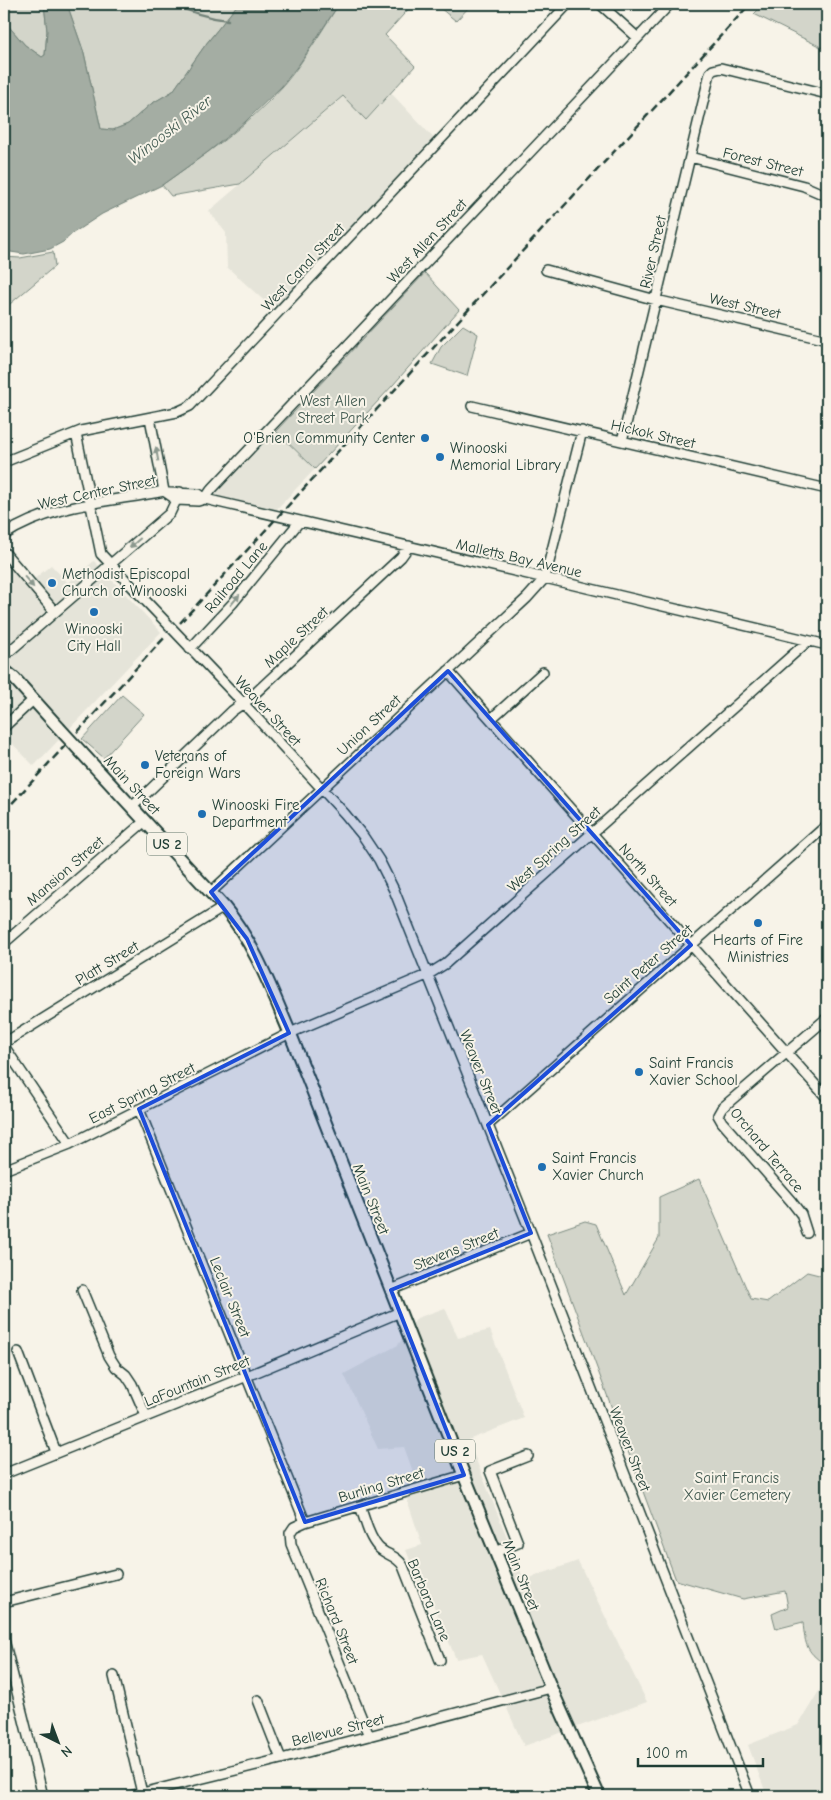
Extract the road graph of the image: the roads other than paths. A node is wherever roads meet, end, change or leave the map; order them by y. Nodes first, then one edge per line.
1 (568, 4) edge
2 (600, 4) edge
3 (670, 4) edge
4 (638, 38) junction
5 (827, 94) edge
6 (690, 158) junction
7 (827, 196) edge
8 (546, 270) dead end
9 (656, 300) junction
10 (827, 340) edge
11 (472, 406) dead end
12 (150, 418) junction
13 (582, 431) junction
14 (76, 433) junction
15 (622, 441) junction
16 (4, 462) edge
17 (827, 489) edge
18 (166, 492) junction
19 (178, 496) junction
20 (205, 499) junction
21 (91, 504) junction
22 (300, 521) junction
23 (4, 535) edge
24 (409, 546) junction
25 (4, 552) edge
26 (110, 564) junction
27 (545, 578) junction
28 (55, 612) junction
29 (808, 642) junction
30 (827, 646) edge
31 (190, 649) junction
32 (4, 656) edge
33 (4, 664) edge
34 (4, 670) edge
35 (448, 671) junction
36 (543, 672) dead end
37 (14, 678) junction
38 (34, 699) junction
39 (243, 703) junction
40 (491, 719) junction
41 (4, 727) edge
42 (322, 789) junction
43 (132, 807) junction
44 (145, 821) junction
45 (827, 825) edge
46 (592, 834) junction
47 (211, 892) junction
48 (224, 907) junction
49 (4, 942) edge
50 (691, 945) junction
51 (428, 974) junction
52 (827, 1018) edge
53 (290, 1033) junction
54 (4, 1044) edge
55 (787, 1053) junction
56 (827, 1098) edge
57 (139, 1109) junction
58 (488, 1125) junction
59 (70, 1144) junction
60 (4, 1170) edge
61 (531, 1233) junction
62 (807, 1233) dead end
63 (82, 1290) dead end
64 (391, 1290) junction
65 (400, 1312) junction
66 (18, 1352) dead end
67 (247, 1376) junction
68 (146, 1416) junction
69 (56, 1452) junction
70 (528, 1456) dead end
71 (4, 1474) edge
72 (464, 1474) junction
73 (360, 1506) junction
74 (305, 1522) junction
75 (496, 1552) junction
76 (116, 1574) dead end
77 (4, 1602) edge
78 (4, 1644) edge
79 (440, 1660) dead end
80 (114, 1676) dead end
81 (551, 1688) junction
82 (258, 1700) dead end
83 (369, 1736) junction
84 (282, 1759) junction
85 (142, 1793) junction
86 (43, 1796) edge
87 (130, 1796) edge
88 (599, 1796) edge
89 (750, 1796) edge

1 - 12 street, West Canal Street
2 - 4 street
3 - 4 street, West Allen Street
4 - 20 street, West Allen Street
5 - 6 street, River Street
6 - 7 street, Forest Street
6 - 9 street, River Street
8 - 9 street, West Street
9 - 10 street, West Street
9 - 15 street, River Street
11 - 13 street, Hickok Street
12 - 14 street, West Canal Street
18 -> 12 street
13 - 15 street, Hickok Street
13 - 27 street
14 - 16 street, West Canal Street
14 - 21 street, Weaver Street
15 - 17 street, Hickok Street
18 - 19 street, West Center Street
18 - 21 street, West Center Street
19 - 20 street, Malletts Bay Avenue
19 -> 26 street
20 - 22 street, Malletts Bay Avenue
21 - 23 street, West Center Street
21 - 26 street, Weaver Street
22 - 24 street, Malletts Bay Avenue
31 -> 22 street, Railroad Lane
24 - 27 street, Malletts Bay Avenue
24 - 39 street, Maple Street
25 -> 28 street
26 - 28 street
26 - 31 street, Weaver Street
27 - 29 street, Malletts Bay Avenue
27 - 35 street, Union Street
28 - 32 street
29 - 30 street, Malletts Bay Avenue
29 - 46 street, West Spring Street
31 - 39 street, Weaver Street
33 - 37 main road, Main Street / US 2
34 - 37 main road, Main Street / US 2
35 - 40 street, North Street
35 - 42 street, Union Street
36 - 40 street
37 - 38 main road, Main Street / US 2
38 - 41 street
38 - 43 main road, Main Street / US 2, bridge
39 - 42 street, Weaver Street
39 - 43 street, Maple Street
40 - 46 street, North Street
42 - 47 street, Union Street
42 - 51 street, Weaver Street
43 - 44 main road, Main Street / US 2
44 - 47 main road, Main Street / US 2
44 - 49 street, Mansion Street
45 - 50 street, Saint Peter Street
46 - 50 street, North Street
46 - 51 street, West Spring Street
47 - 48 main road, Main Street / US 2
48 - 53 main road, Main Street / US 2
48 - 54 street, Platt Street
50 - 55 street, North Street
50 - 58 street, Saint Peter Street
51 - 53 street, West Spring Street
51 - 58 street, Weaver Street
52 - 55 street
53 - 57 street, East Spring Street
53 - 64 main road, Main Street / US 2
54 - 59 street
55 - 56 street, North Street
55 - 62 street, Orchard Terrace
57 - 59 street, East Spring Street
57 - 67 street, Leclair Street
58 - 61 street, Weaver Street
59 - 60 street, East Spring Street
61 - 64 street, Stevens Street
61 - 89 street, Weaver Street
63 - 68 street
64 - 65 main road, Main Street / US 2
65 - 67 street, LaFountain Street
65 - 72 main road, Main Street / US 2
66 - 69 street
67 - 68 street, LaFountain Street
67 - 74 street, Leclair Street
68 - 69 street, LaFountain Street
69 - 71 street, LaFountain Street
70 - 75 street
72 - 73 street, Burling Street
72 - 75 main road, Main Street / US 2
73 - 74 street, Burling Street
73 - 79 street, Barbara Lane
74 - 83 street, Richard Street
75 - 81 main road, Main Street / US 2
76 - 77 street
78 - 86 street
80 - 85 street
81 - 83 street, Bellevue Street
81 - 88 main road, Main Street / US 2
82 - 84 street
83 - 84 street, Bellevue Street
84 - 85 street, Bellevue Street
85 - 87 street, Bellevue Street

